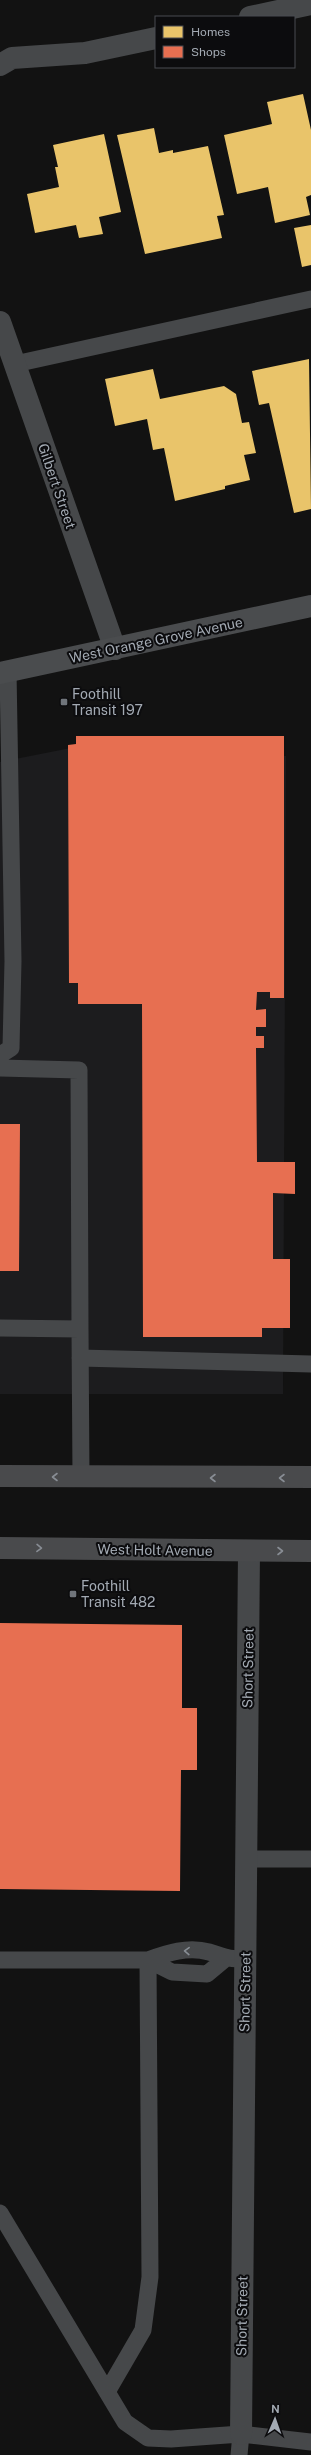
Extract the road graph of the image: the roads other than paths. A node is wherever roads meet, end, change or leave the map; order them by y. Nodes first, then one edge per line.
1 (311, 4) edge
2 (255, 16) edge
3 (155, 38) edge
4 (0, 65) edge
5 (311, 300) edge
6 (0, 322) edge
7 (15, 364) junction
8 (311, 606) edge
9 (115, 649) junction
10 (4, 672) edge
11 (6, 982) edge
12 (0, 1055) edge
13 (0, 1068) edge
14 (0, 1328) edge
15 (80, 1329) junction
16 (80, 1358) junction
17 (311, 1364) edge
18 (0, 1476) edge
19 (81, 1477) junction
20 (311, 1477) edge
21 (0, 1548) edge
22 (249, 1551) junction
23 (311, 1551) edge
24 (246, 1859) junction
25 (311, 1859) edge
26 (235, 1959) junction
27 (0, 1960) edge
28 (148, 1960) junction
29 (0, 2212) edge
30 (107, 2392) junction
31 (241, 2434) junction
32 (311, 2442) edge
33 (239, 2455) edge

1 - 2 street
3 - 4 street
5 - 7 lane
6 - 7 street, Gilbert Street
7 - 9 street, Gilbert Street
8 - 9 street, West Orange Grove Avenue
9 - 10 street, West Orange Grove Avenue
10 - 11 lane
11 - 12 lane
13 - 15 lane
14 - 15 lane
15 - 16 lane
16 - 17 lane
16 - 19 lane
19 -> 18 main road
20 -> 19 main road
21 -> 22 main road, West Holt Avenue
22 -> 23 main road, West Holt Avenue
22 - 24 street, Short Street
24 - 25 lane
24 - 26 street, Short Street
26 - 28 lane
26 - 31 street, Short Street
27 - 28 lane
28 - 30 lane
29 - 30 lane
30 - 31 lane
31 - 32 lane
31 - 33 lane

